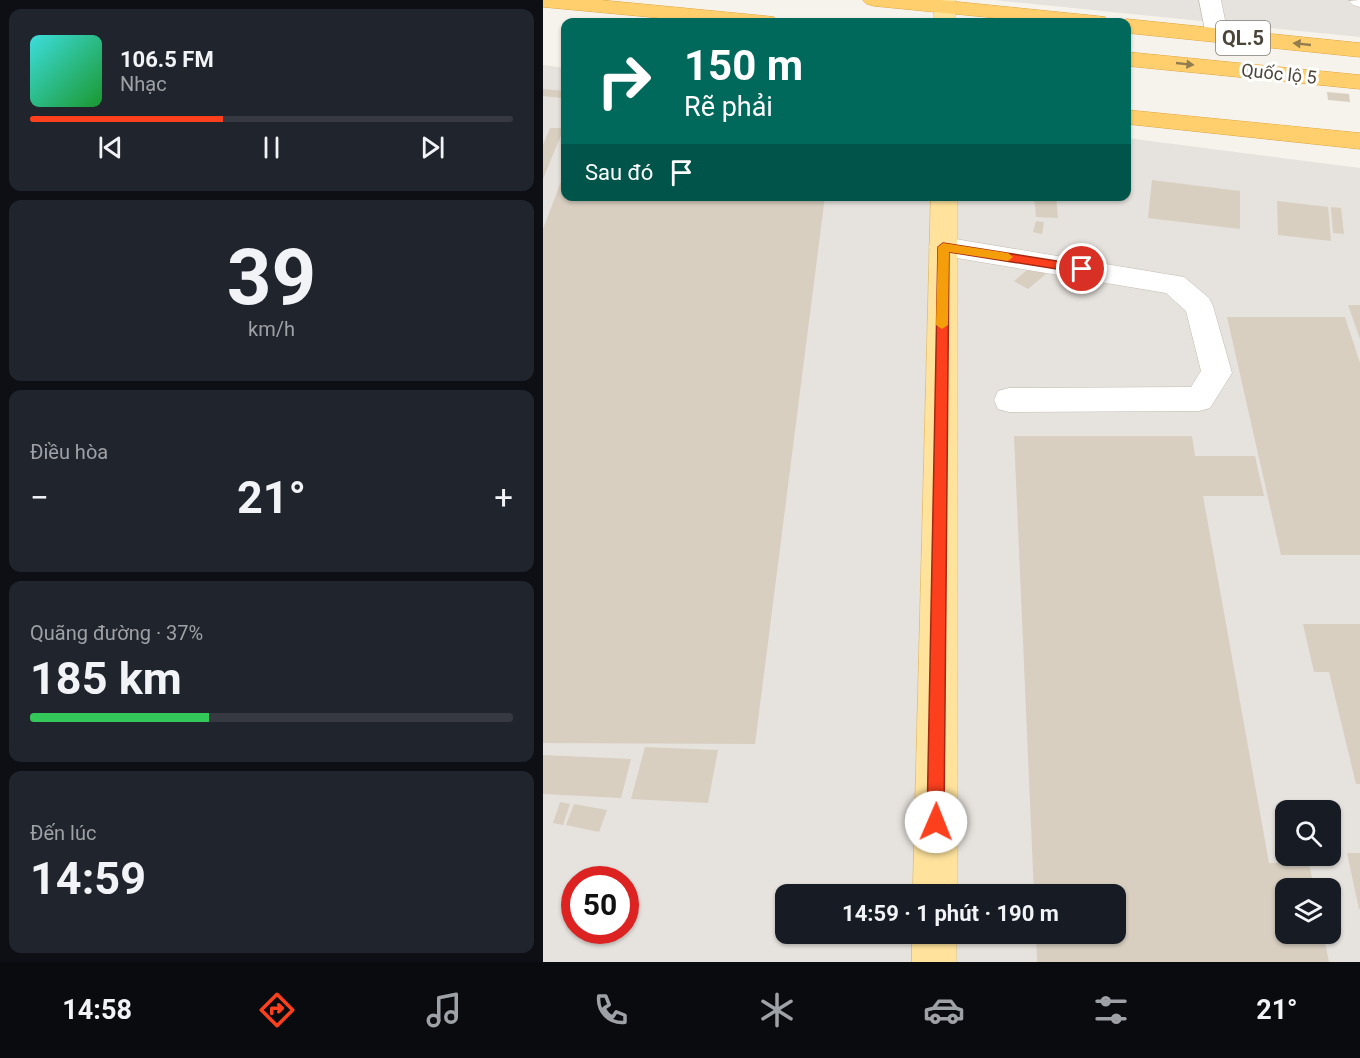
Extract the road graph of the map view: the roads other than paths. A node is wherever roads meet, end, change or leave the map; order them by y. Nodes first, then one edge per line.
1 (874, 0) edge
2 (1210, 0) edge
3 (543, 1) edge
4 (944, 9) edge
5 (723, 18) edge
6 (1051, 18) edge
7 (1131, 26) edge
8 (1217, 35) junction
9 (1360, 50) edge
10 (1131, 58) edge
11 (1360, 82) edge
12 (1131, 117) edge
13 (1360, 141) edge
14 (944, 201) edge
15 (943, 247) junction
16 (1009, 400) dead end
17 (935, 884) edge
18 (934, 944) edge
19 (934, 962) edge

1 - 4 highway
2 - 8 lane
3 - 5 highway
4 - 6 highway
7 - 8 highway, Quốc lộ 5 / QL.5
9 -> 8 highway, Quốc lộ 5 / QL.5
10 -> 11 highway, Quốc lộ 5 / QL.5
12 - 13 highway
14 - 15 main road
15 - 16 lane
15 - 17 main road
18 - 19 main road

